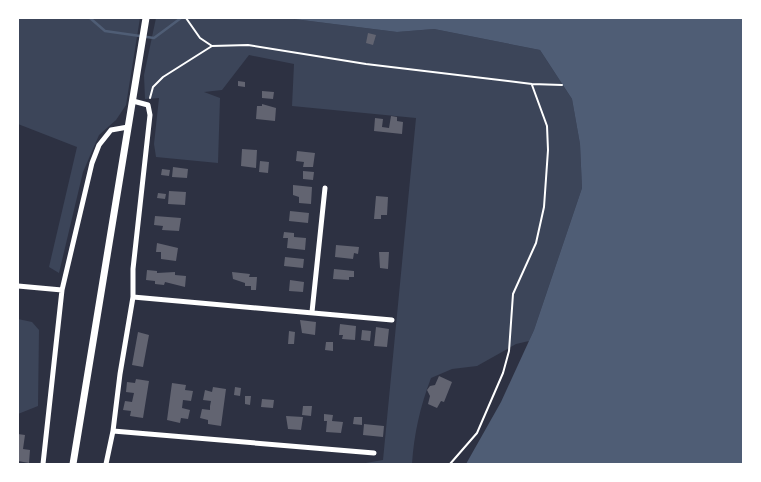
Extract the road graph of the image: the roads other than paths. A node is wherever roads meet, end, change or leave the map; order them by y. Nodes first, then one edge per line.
1 (146, 18) edge
2 (132, 101) junction
3 (128, 127) junction
4 (325, 188) dead end
5 (18, 286) edge
6 (62, 290) junction
7 (133, 297) junction
8 (312, 312) junction
9 (392, 320) dead end
10 (113, 431) junction
11 (374, 453) dead end
12 (43, 464) edge
13 (73, 464) edge
14 (106, 464) edge

1 - 2 main road
2 - 3 main road
2 - 7 street
3 - 6 street
3 - 13 main road
4 - 8 street
5 - 6 street
6 - 12 street
7 - 8 street
7 - 10 street
8 - 9 street
10 - 11 street
10 - 14 street

